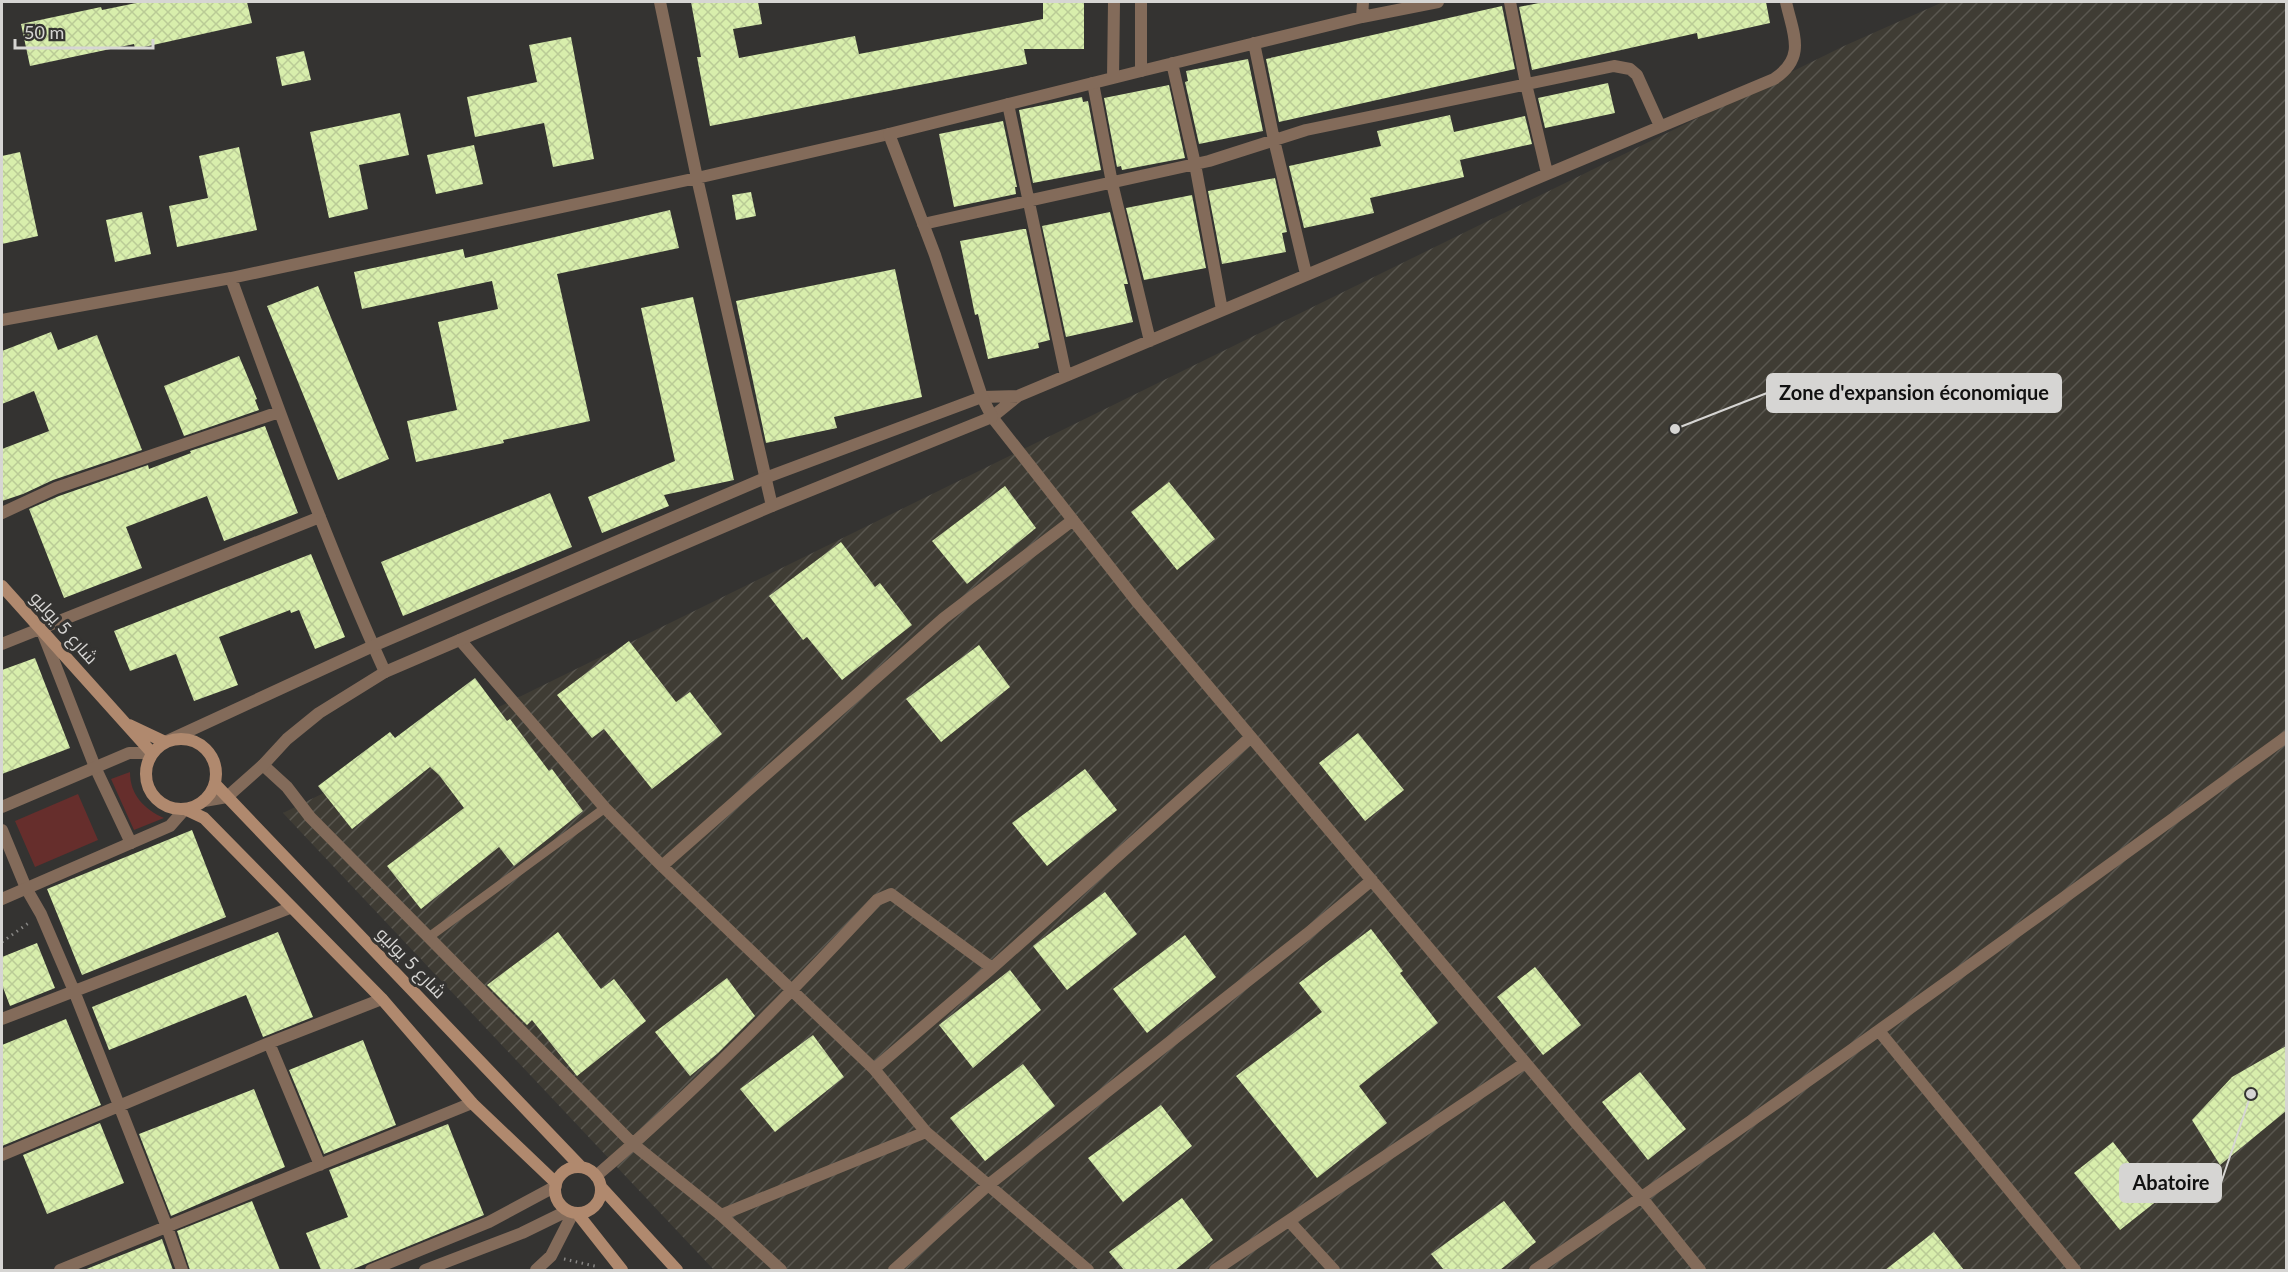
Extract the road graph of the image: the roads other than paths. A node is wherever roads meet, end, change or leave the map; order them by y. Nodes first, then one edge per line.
1 (660, 2) edge
2 (1113, 2) edge
3 (1141, 2) edge
4 (1363, 2) edge
5 (1438, 2) edge
6 (1510, 2) edge
7 (1786, 2) edge
8 (1362, 17) junction
9 (1254, 43) junction
10 (1172, 63) junction
11 (1141, 70) junction
12 (1113, 78) junction
13 (1093, 83) junction
14 (1526, 84) junction
15 (1008, 104) junction
16 (1660, 126) junction
17 (889, 134) junction
18 (1274, 140) junction
19 (1195, 164) junction
20 (1547, 173) junction
21 (697, 178) junction
22 (1112, 183) junction
23 (1028, 202) junction
24 (923, 224) junction
25 (1306, 274) junction
26 (231, 278) junction
27 (1222, 310) junction
28 (2, 320) edge
29 (1150, 340) junction
30 (1066, 376) junction
31 (1018, 396) junction
32 (982, 397) junction
33 (279, 412) junction
34 (992, 417) junction
35 (765, 478) junction
36 (772, 506) junction
37 (2, 513) edge
38 (320, 517) junction
39 (1073, 520) junction
40 (2, 586) edge
41 (41, 629) junction
42 (460, 640) junction
43 (2, 644) edge
44 (373, 646) junction
45 (385, 672) junction
46 (122, 722) junction
47 (1251, 737) junction
48 (2286, 737) edge
49 (165, 742) junction
50 (152, 753) junction
51 (263, 765) junction
52 (95, 766) junction
53 (215, 784) junction
54 (227, 796) junction
55 (204, 801) junction
56 (2, 807) edge
57 (605, 808) junction
58 (185, 809) junction
59 (2, 830) edge
60 (131, 843) junction
61 (662, 866) junction
62 (1372, 880) junction
63 (26, 888) junction
64 (2, 899) edge
65 (290, 908) junction
66 (429, 937) junction
67 (992, 968) junction
68 (74, 991) junction
69 (792, 992) junction
70 (382, 999) junction
71 (2, 1019) edge
72 (1879, 1031) junction
73 (269, 1043) junction
74 (1525, 1063) junction
75 (874, 1069) junction
76 (472, 1103) junction
77 (120, 1107) junction
78 (926, 1132) junction
79 (633, 1144) junction
80 (2, 1155) edge
81 (320, 1165) junction
82 (580, 1167) junction
83 (598, 1182) junction
84 (556, 1184) junction
85 (987, 1186) junction
86 (1642, 1198) junction
87 (572, 1212) junction
88 (721, 1215) junction
89 (1289, 1221) junction
90 (167, 1227) junction
91 (60, 1270) edge
92 (182, 1270) edge
93 (371, 1270) edge
94 (425, 1270) edge
95 (536, 1270) edge
96 (622, 1270) edge
97 (677, 1270) edge
98 (781, 1270) edge
99 (894, 1270) edge
100 (1088, 1270) edge
101 (1215, 1270) edge
102 (1334, 1270) edge
103 (1534, 1270) edge
104 (1700, 1270) edge
105 (2075, 1270) edge

1 - 21 street
2 - 12 street
3 - 11 street
4 - 8 street
5 - 8 street
6 - 14 street
7 - 16 street
8 - 9 street
9 - 10 street
9 - 18 street
10 - 11 street
10 - 19 street
11 - 12 street
12 - 13 street
13 - 15 street
13 - 22 street
14 - 16 street
14 - 18 street
14 - 20 street
15 - 17 street
15 - 23 street
16 - 20 street
17 - 21 street
17 - 24 street
18 - 19 street
18 - 25 street
19 - 22 street
19 - 27 street
20 - 25 street
21 - 26 street
21 - 35 street
22 - 23 street
22 - 29 street
23 - 24 street
23 - 30 street
24 - 32 street
25 - 27 street
26 - 28 street
26 - 33 street
27 - 29 street
29 - 30 street
30 - 31 street
31 - 32 street
31 - 34 street
32 - 34 street
32 - 35 street
33 - 37 street
33 - 38 street
34 - 36 street
34 - 39 street
35 - 36 street
35 - 44 street
36 - 42 street
38 - 41 street
38 - 44 street
39 - 47 street
39 - 61 street
40 - 41 main road, شارع 5 يوليو
41 - 43 street
41 - 46 main road, شارع 5 يوليو
41 - 52 street
42 - 45 street
42 - 57 street
44 - 45 street
44 - 49 street
45 - 51 street
46 - 49 main road, شارع 5 يوليو
46 - 50 main road, شارع 5 يوليو
47 - 62 street
47 - 67 street
48 - 72 street
49 - 50 main road
49 - 53 main road
50 - 52 street
50 - 58 main road
51 - 54 street
51 - 66 street
52 - 56 street
52 - 60 street
53 - 54 main road, شارع 5 يوليو
53 - 55 main road
54 - 55 street
54 - 82 main road, شارع 5 يوليو
55 - 58 main road
57 - 61 street
57 - 66 lane
58 - 60 street
58 - 65 main road
59 - 63 street
60 - 63 street
61 - 69 street
62 - 74 street
62 - 85 street
63 - 64 street
63 - 68 street
65 - 68 street
65 - 70 main road
66 - 79 street
67 - 69 street
67 - 75 street
68 - 71 street
68 - 77 street
69 - 75 street
69 - 79 street
70 - 73 street
70 - 76 main road
72 - 86 street
72 - 105 street
73 - 77 street
73 - 81 street
74 - 86 street
74 - 89 street
75 - 78 street
76 - 81 street
76 - 84 main road
77 - 80 street
77 - 90 street
78 - 85 street
78 - 88 street
79 - 83 street
79 - 88 street
81 - 90 street
82 - 83 main road
82 - 84 main road
83 - 87 main road
83 - 97 main road
84 - 87 main road
84 - 93 street
85 - 99 street
85 - 100 street
86 - 103 street
86 - 104 street
87 - 94 street
87 - 95 street
87 - 96 main road
88 - 98 street
89 - 101 street
89 - 102 street
90 - 91 street
90 - 92 street

